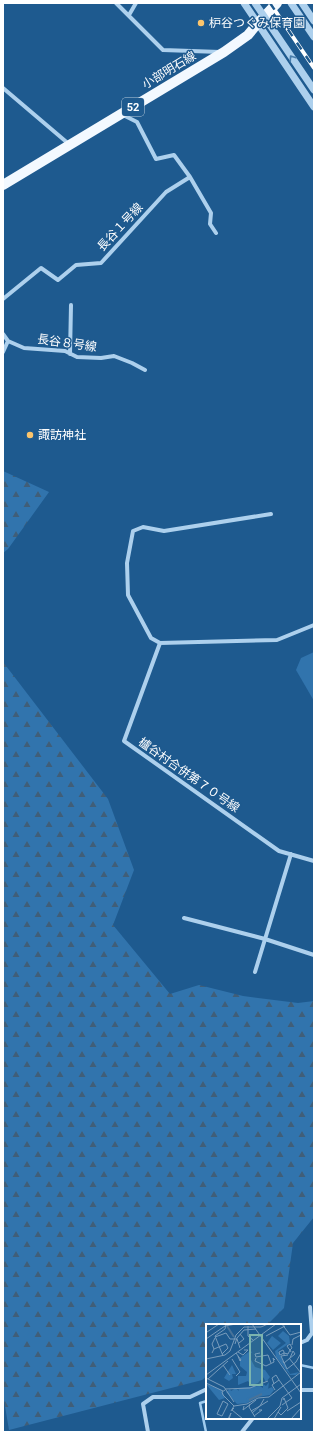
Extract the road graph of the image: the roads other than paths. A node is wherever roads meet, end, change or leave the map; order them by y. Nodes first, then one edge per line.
1 (116, 3) edge
2 (136, 3) edge
3 (244, 3) edge
4 (255, 3) edge
5 (277, 3) edge
6 (291, 3) edge
7 (302, 3) edge
8 (129, 15) junction
9 (314, 21) edge
10 (258, 23) junction
11 (314, 36) edge
12 (224, 52) junction
13 (3, 88) edge
14 (314, 90) edge
15 (314, 107) edge
16 (122, 114) junction
17 (70, 145) junction
18 (190, 177) junction
19 (3, 185) edge
20 (216, 233) dead end
21 (3, 299) edge
22 (71, 305) dead end
23 (3, 334) edge
24 (8, 341) junction
25 (3, 352) edge
26 (70, 354) junction
27 (145, 370) dead end
28 (271, 514) dead end
29 (314, 625) edge
30 (160, 643) junction
31 (291, 854) junction
32 (314, 861) edge
33 (184, 918) dead end
34 (265, 939) junction
35 (314, 955) edge
36 (255, 972) dead end
37 (310, 1307) dead end
38 (301, 1343) edge
39 (206, 1390) edge
40 (301, 1390) edge
41 (314, 1390) edge
42 (252, 1419) edge
43 (148, 1432) edge
44 (242, 1432) edge

1 - 8 street
2 - 8 street
3 - 10 street
14 -> 4 street, bridge
5 - 10 main road, 小部明石線 / 52
6 - 11 street
7 - 9 street
8 - 12 street
10 - 12 main road, 小部明石線 / 52
10 - 15 street
12 - 16 main road, 小部明石線 / 52
13 - 17 street
16 - 17 main road, 小部明石線 / 52
16 - 18 street
17 - 19 main road, 小部明石線 / 52
18 - 20 street
18 - 21 street, 長谷１号線
22 - 26 street
23 - 24 street
24 - 25 street
24 - 26 street, 長谷８号線
26 - 27 street, 長谷８号線
28 - 30 street
29 - 30 street
30 - 31 street, 櫨谷村合併第７０号線
31 - 32 street, 櫨谷村合併第７０号線
31 - 34 street
33 - 34 street
34 - 35 street
34 - 36 street
37 - 38 street
39 - 43 street
40 - 41 street
42 - 44 street

